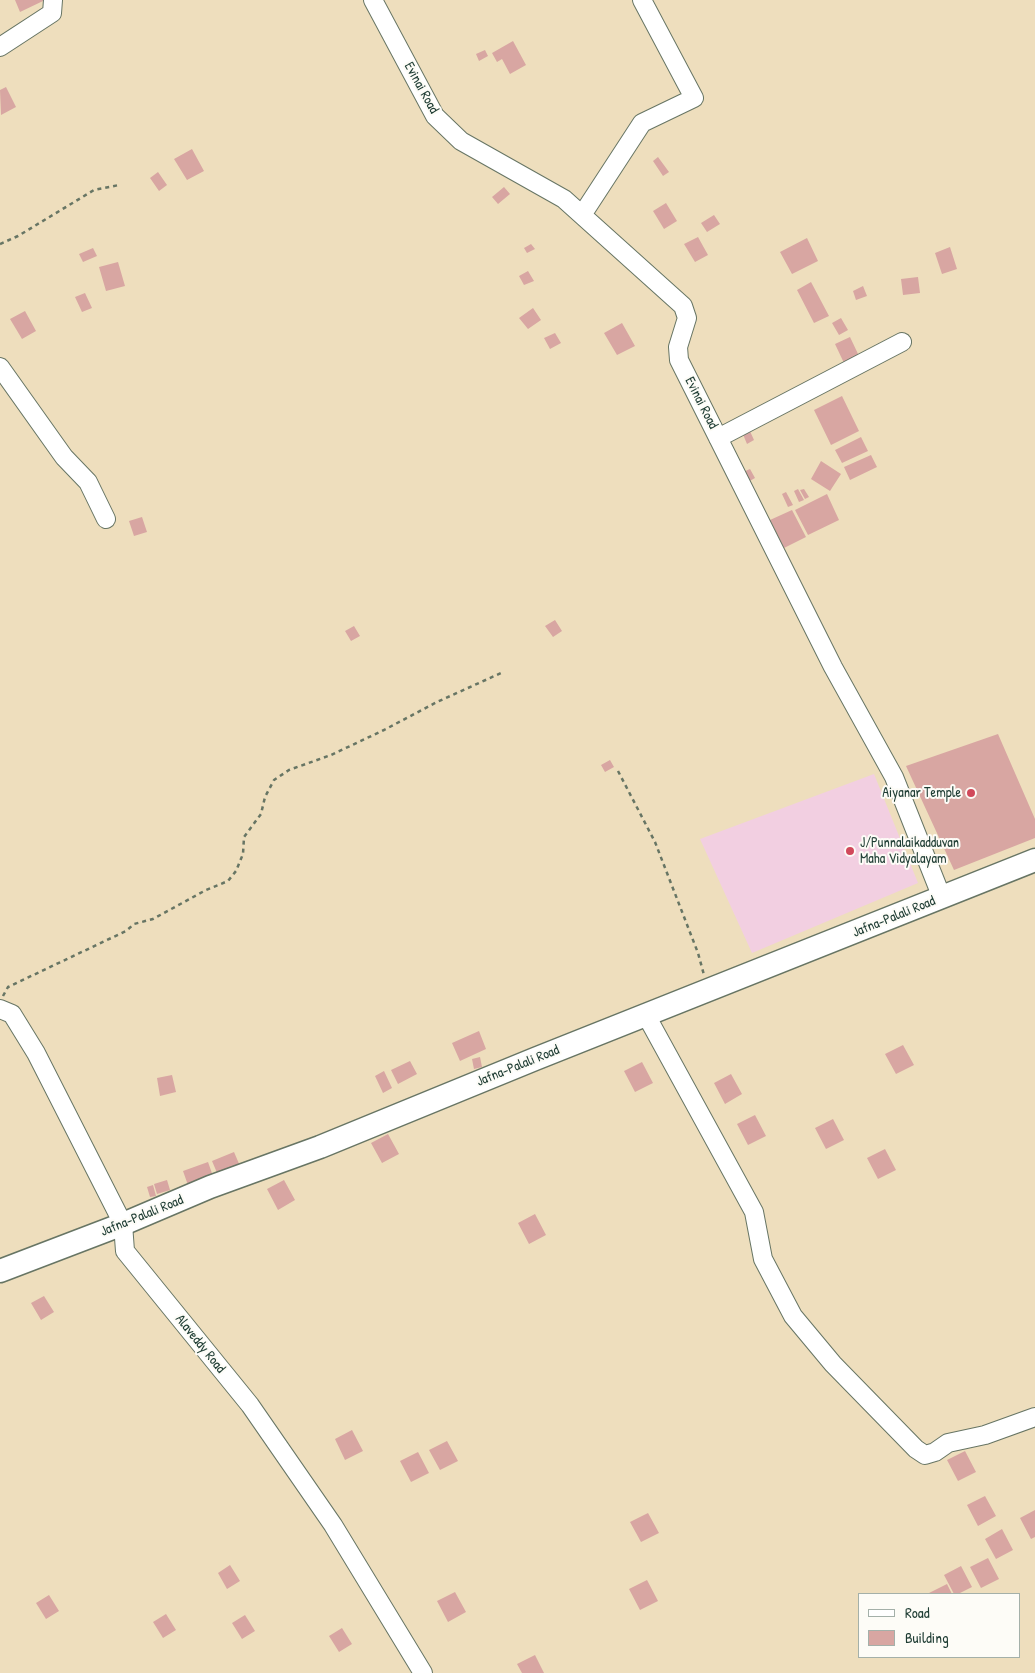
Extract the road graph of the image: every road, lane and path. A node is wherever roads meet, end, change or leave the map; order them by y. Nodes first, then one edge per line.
1 (53, 0) edge
2 (373, 0) edge
3 (642, 0) edge
4 (0, 47) edge
5 (119, 185) dead end
6 (582, 215) junction
7 (0, 244) edge
8 (902, 342) dead end
9 (0, 367) edge
10 (718, 438) junction
11 (106, 519) dead end
12 (501, 673) dead end
13 (618, 771) dead end
14 (1035, 860) edge
15 (942, 898) junction
16 (708, 990) junction
17 (0, 1002) edge
18 (0, 1009) edge
19 (646, 1015) junction
20 (123, 1224) junction
21 (0, 1271) edge
22 (1035, 1416) edge
23 (423, 1673) edge

1 - 4 street
2 - 6 street, Evinai Road
3 - 6 street
5 - 7 path
6 - 10 street, Evinai Road
8 - 10 street
9 - 11 street
10 - 15 street, Evinai Road
12 - 17 path
13 - 16 path
14 - 15 main road, Jafna-Palali Road
15 - 16 main road, Jafna-Palali Road
16 - 19 main road, Jafna-Palali Road
18 - 20 street, Alaveddy Road
19 - 20 main road, Jafna-Palali Road
19 - 22 street
20 - 21 main road, Jafna-Palali Road
20 - 23 street, Alaveddy Road

